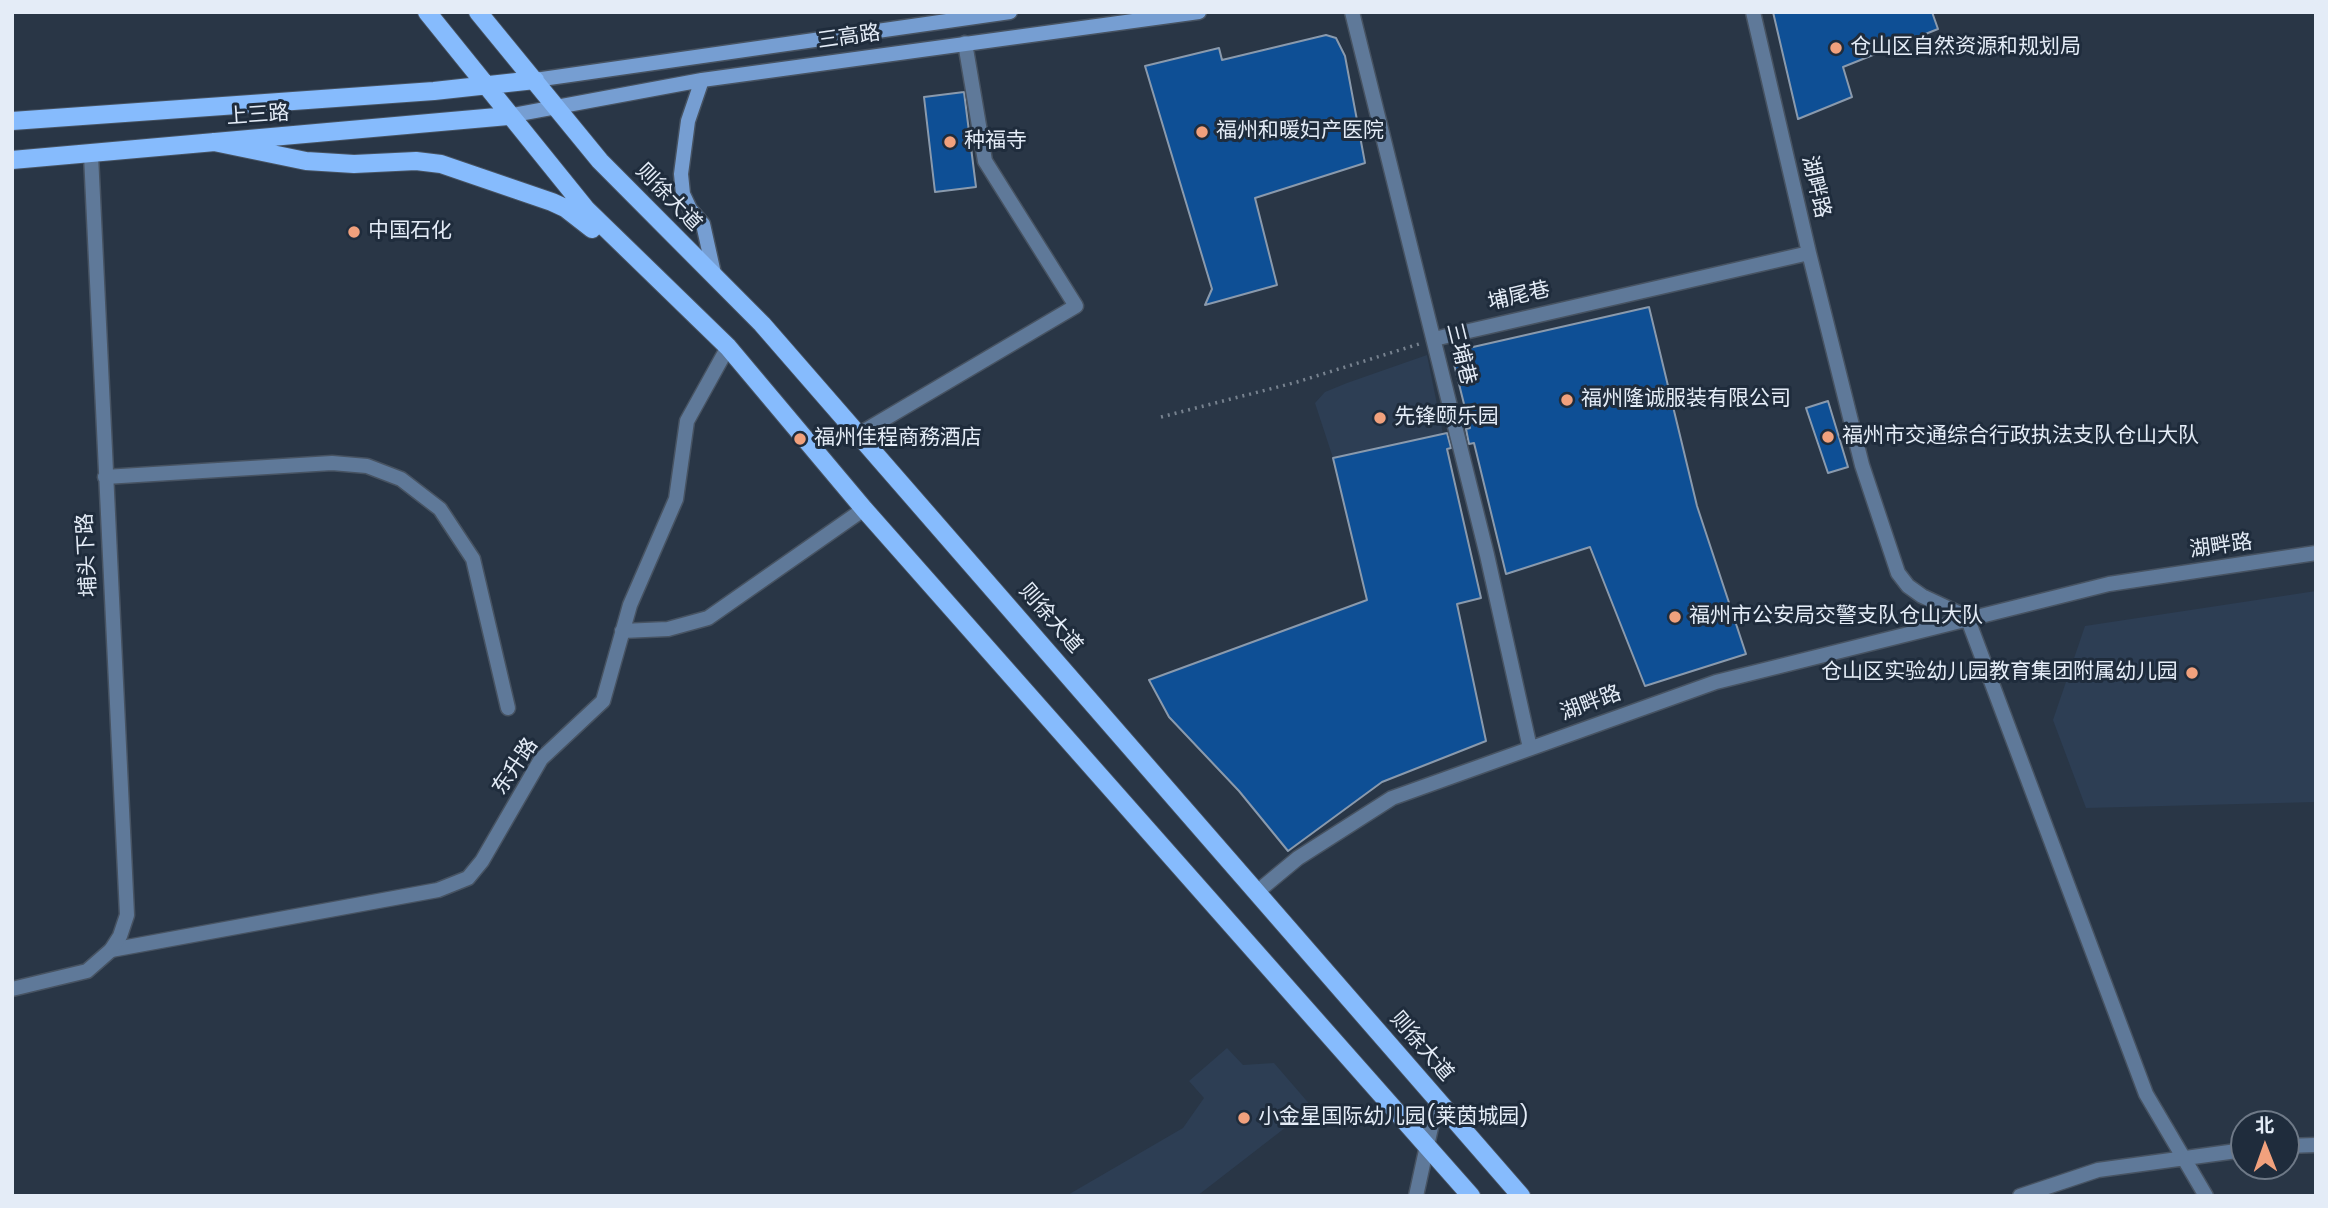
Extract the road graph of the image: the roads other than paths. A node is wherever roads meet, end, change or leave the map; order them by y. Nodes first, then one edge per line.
1 (428, 12) edge
2 (478, 12) edge
3 (1010, 12) edge
4 (1199, 12) edge
5 (1352, 12) edge
6 (1753, 12) edge
7 (937, 17) edge
8 (965, 43) junction
9 (536, 80) junction
10 (702, 80) junction
11 (488, 87) junction
12 (559, 108) junction
13 (508, 116) junction
14 (12, 121) edge
15 (214, 142) junction
16 (91, 155) junction
17 (12, 160) edge
18 (1809, 253) junction
19 (716, 279) junction
20 (674, 295) junction
21 (1434, 339) junction
22 (728, 347) junction
23 (859, 434) junction
24 (105, 477) junction
25 (864, 509) junction
26 (2316, 553) edge
27 (1967, 617) junction
28 (622, 631) junction
29 (508, 708) dead end
30 (1530, 748) junction
31 (1257, 892) junction
32 (111, 950) junction
33 (12, 989) edge
34 (1437, 1100) junction
35 (1428, 1149) junction
36 (2230, 1152) edge
37 (2183, 1158) junction
38 (1416, 1196) edge
39 (1471, 1196) edge
40 (1521, 1196) edge
41 (2020, 1196) edge
42 (2206, 1196) edge

1 - 11 main road
2 - 9 main road, 则徐大道
3 - 7 main road, 三高路
4 - 8 main road, 三高路
5 - 21 street, 三埔巷
6 - 18 street, 湖畔路
7 - 9 main road, 三高路
8 - 10 main road, 三高路
8 - 23 street
9 - 11 main road, 上三路
9 - 12 main road, 则徐大道
10 - 12 main road, 三高路
10 - 19 main road
11 - 13 main road
11 - 14 main road, 上三路
12 - 13 main road, 三高路
12 - 19 main road, 则徐大道
13 - 15 main road, 上三路
13 - 20 main road
15 - 16 main road, 上三路
15 - 20 main road
16 - 17 main road, 上三路
16 - 24 street, 埔头下路
18 - 21 street, 埔尾巷
18 - 27 street, 湖畔路
19 - 23 main road, 则徐大道
20 - 22 main road
21 - 30 street, 三埔巷
22 - 25 main road
22 - 28 street, 东升路
23 - 31 main road, 则徐大道
24 - 29 street
24 - 32 street, 埔头下路
25 - 28 street
25 - 35 main road
26 - 27 street, 湖畔路
27 - 30 street, 湖畔路
27 - 37 street
28 - 32 street, 东升路
30 - 31 street, 湖畔路
31 - 34 main road, 则徐大道
32 - 33 street
34 - 35 street
34 - 40 main road, 则徐大道
35 - 38 street
35 - 39 main road
36 - 37 street
37 - 41 street
37 - 42 street

